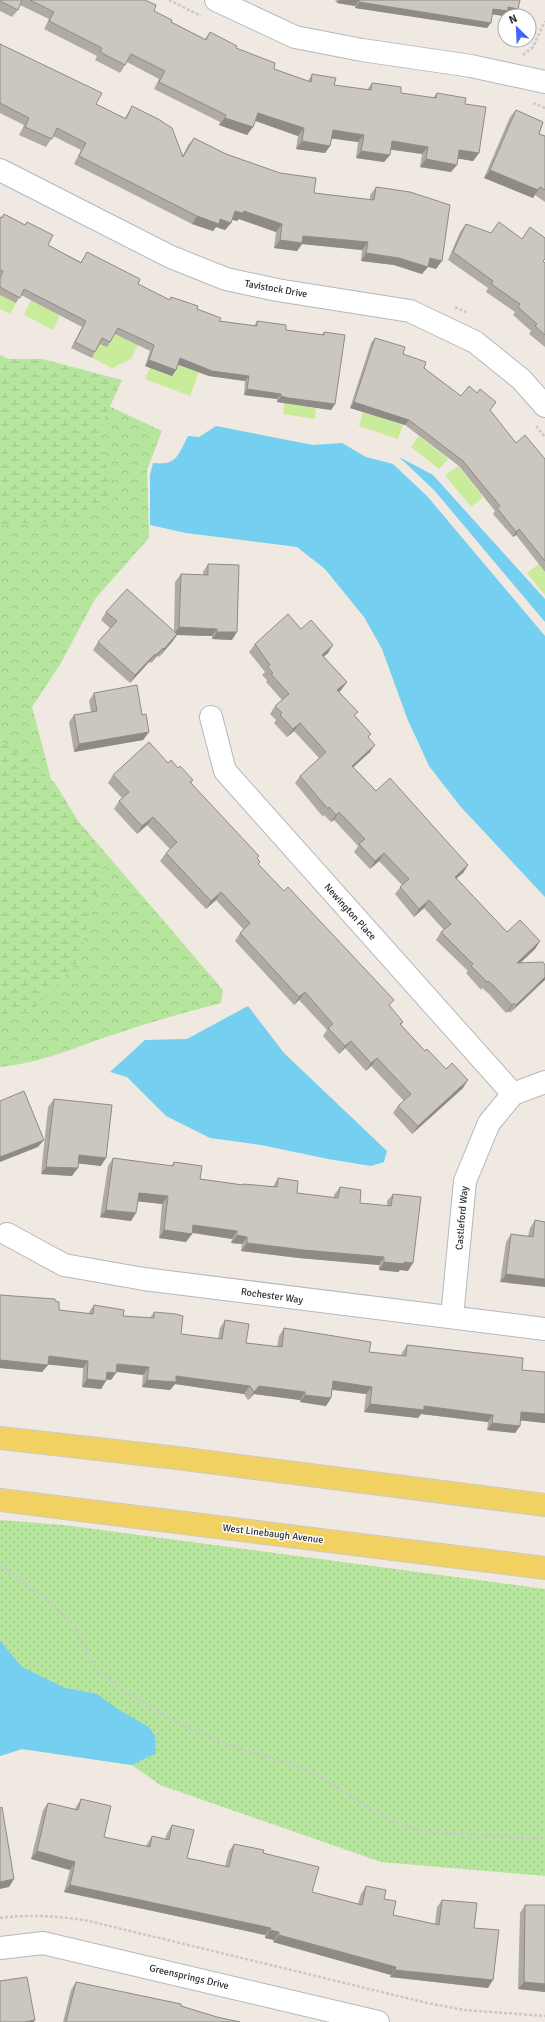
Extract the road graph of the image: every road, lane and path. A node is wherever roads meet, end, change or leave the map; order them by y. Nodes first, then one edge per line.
1 (216, 0) edge
2 (545, 22) edge
3 (518, 54) dead end
4 (544, 78) edge
5 (0, 170) edge
6 (453, 306) dead end
7 (471, 315) dead end
8 (545, 406) edge
9 (211, 717) dead end
10 (545, 1082) edge
11 (513, 1094) junction
12 (7, 1234) dead end
13 (452, 1317) junction
14 (545, 1329) edge
15 (0, 1438) edge
16 (0, 1500) edge
17 (545, 1505) edge
18 (0, 1565) edge
19 (545, 1568) edge
20 (545, 1839) edge
21 (0, 1918) edge
22 (0, 1948) edge
23 (545, 2016) edge
24 (378, 2022) edge

1 - 4 street
2 - 3 path
5 - 8 street, Tavistock Drive
6 - 7 path
9 - 11 street, Newington Place
10 - 11 street, Castleford Way
11 - 13 street, Castleford Way
12 - 13 street, Rochester Way
13 - 14 street, Rochester Way
15 - 17 main road
16 - 19 main road, West Linebaugh Avenue
18 - 20 path
21 - 23 path
22 - 24 street, Greensprings Drive

